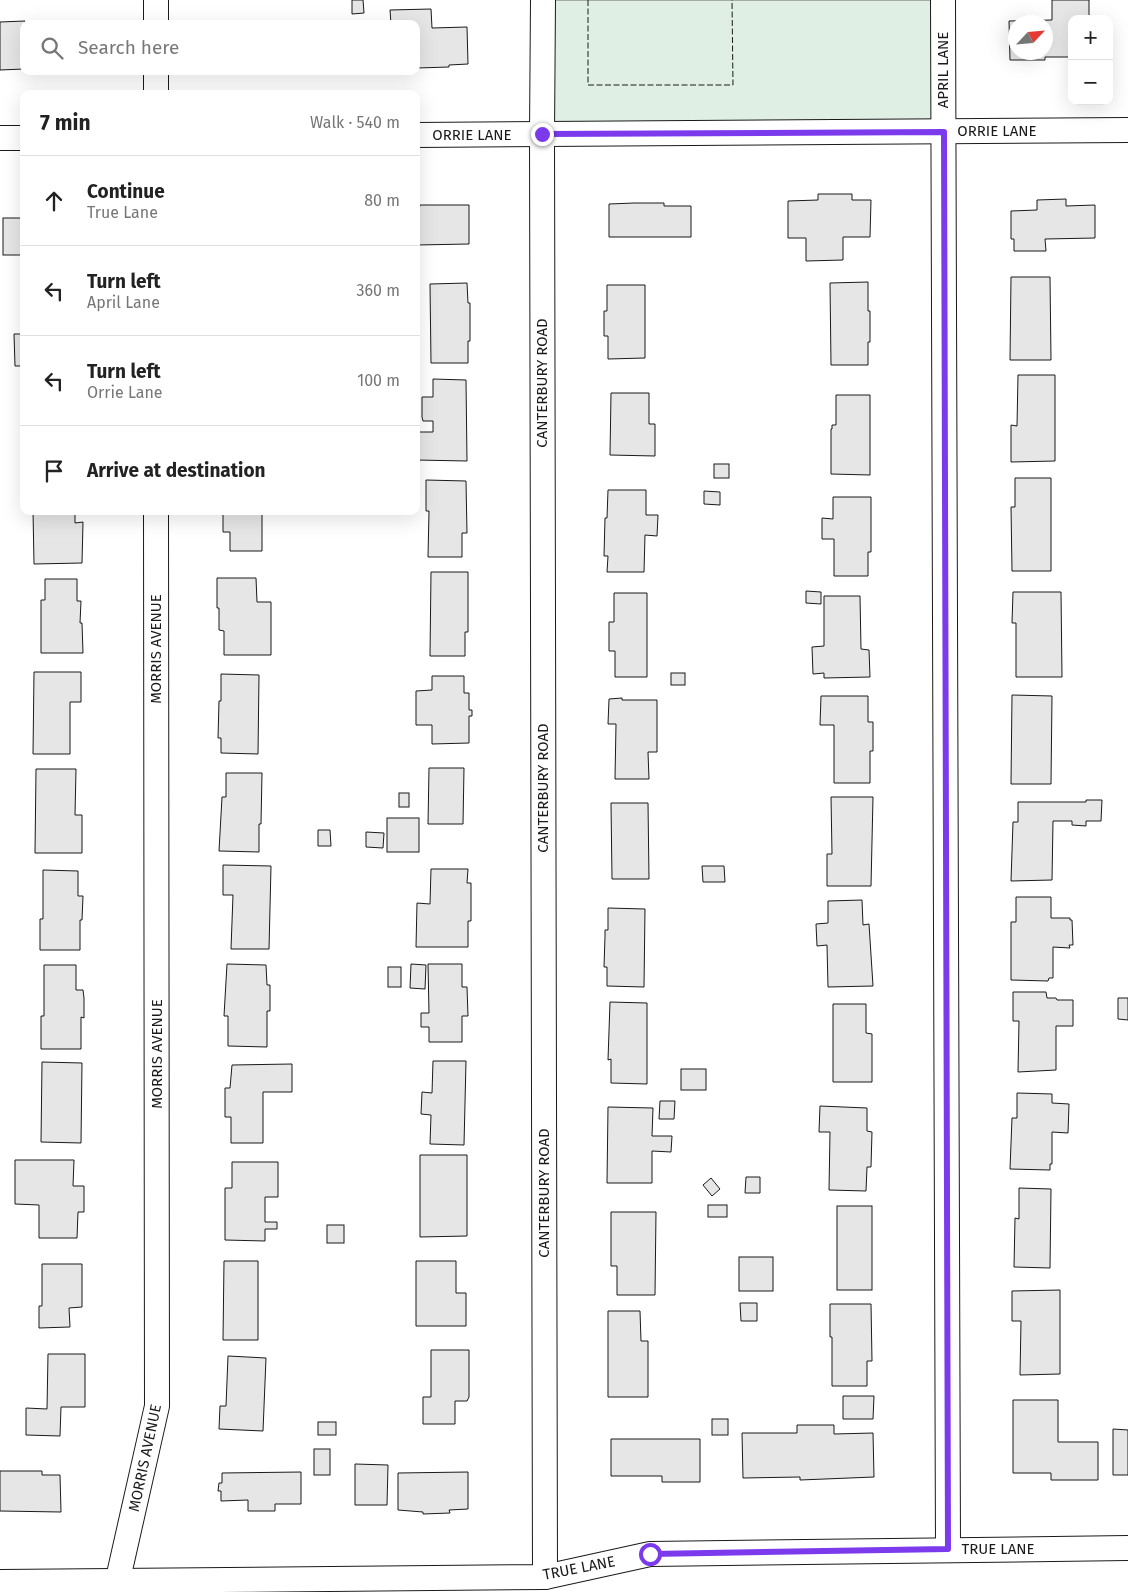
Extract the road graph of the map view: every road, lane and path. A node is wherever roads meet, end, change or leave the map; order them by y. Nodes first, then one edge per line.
1 (156, 0) edge
2 (543, 0) edge
3 (943, 0) edge
4 (156, 20) edge
5 (156, 75) edge
6 (156, 90) edge
7 (1128, 130) edge
8 (944, 132) junction
9 (542, 134) junction
10 (420, 135) edge
11 (0, 138) edge
12 (20, 138) edge
13 (156, 515) edge
14 (1128, 1548) edge
15 (948, 1549) junction
16 (545, 1577) junction
17 (0, 1582) edge
18 (117, 1587) edge

1 - 4 street
2 - 9 street, CANTERBURY ROAD
3 - 8 street, APRIL LANE
5 - 6 street
7 - 8 street, ORRIE LANE
8 - 9 street, ORRIE LANE
8 - 15 street, APRIL LANE
9 - 10 street, ORRIE LANE
9 - 16 street, CANTERBURY ROAD
11 - 12 street
13 - 18 street, MORRIS AVENUE
14 - 15 street, TRUE LANE
15 - 16 street, TRUE LANE
16 - 18 street, TRUE LANE
17 - 18 street, TRUE LANE

